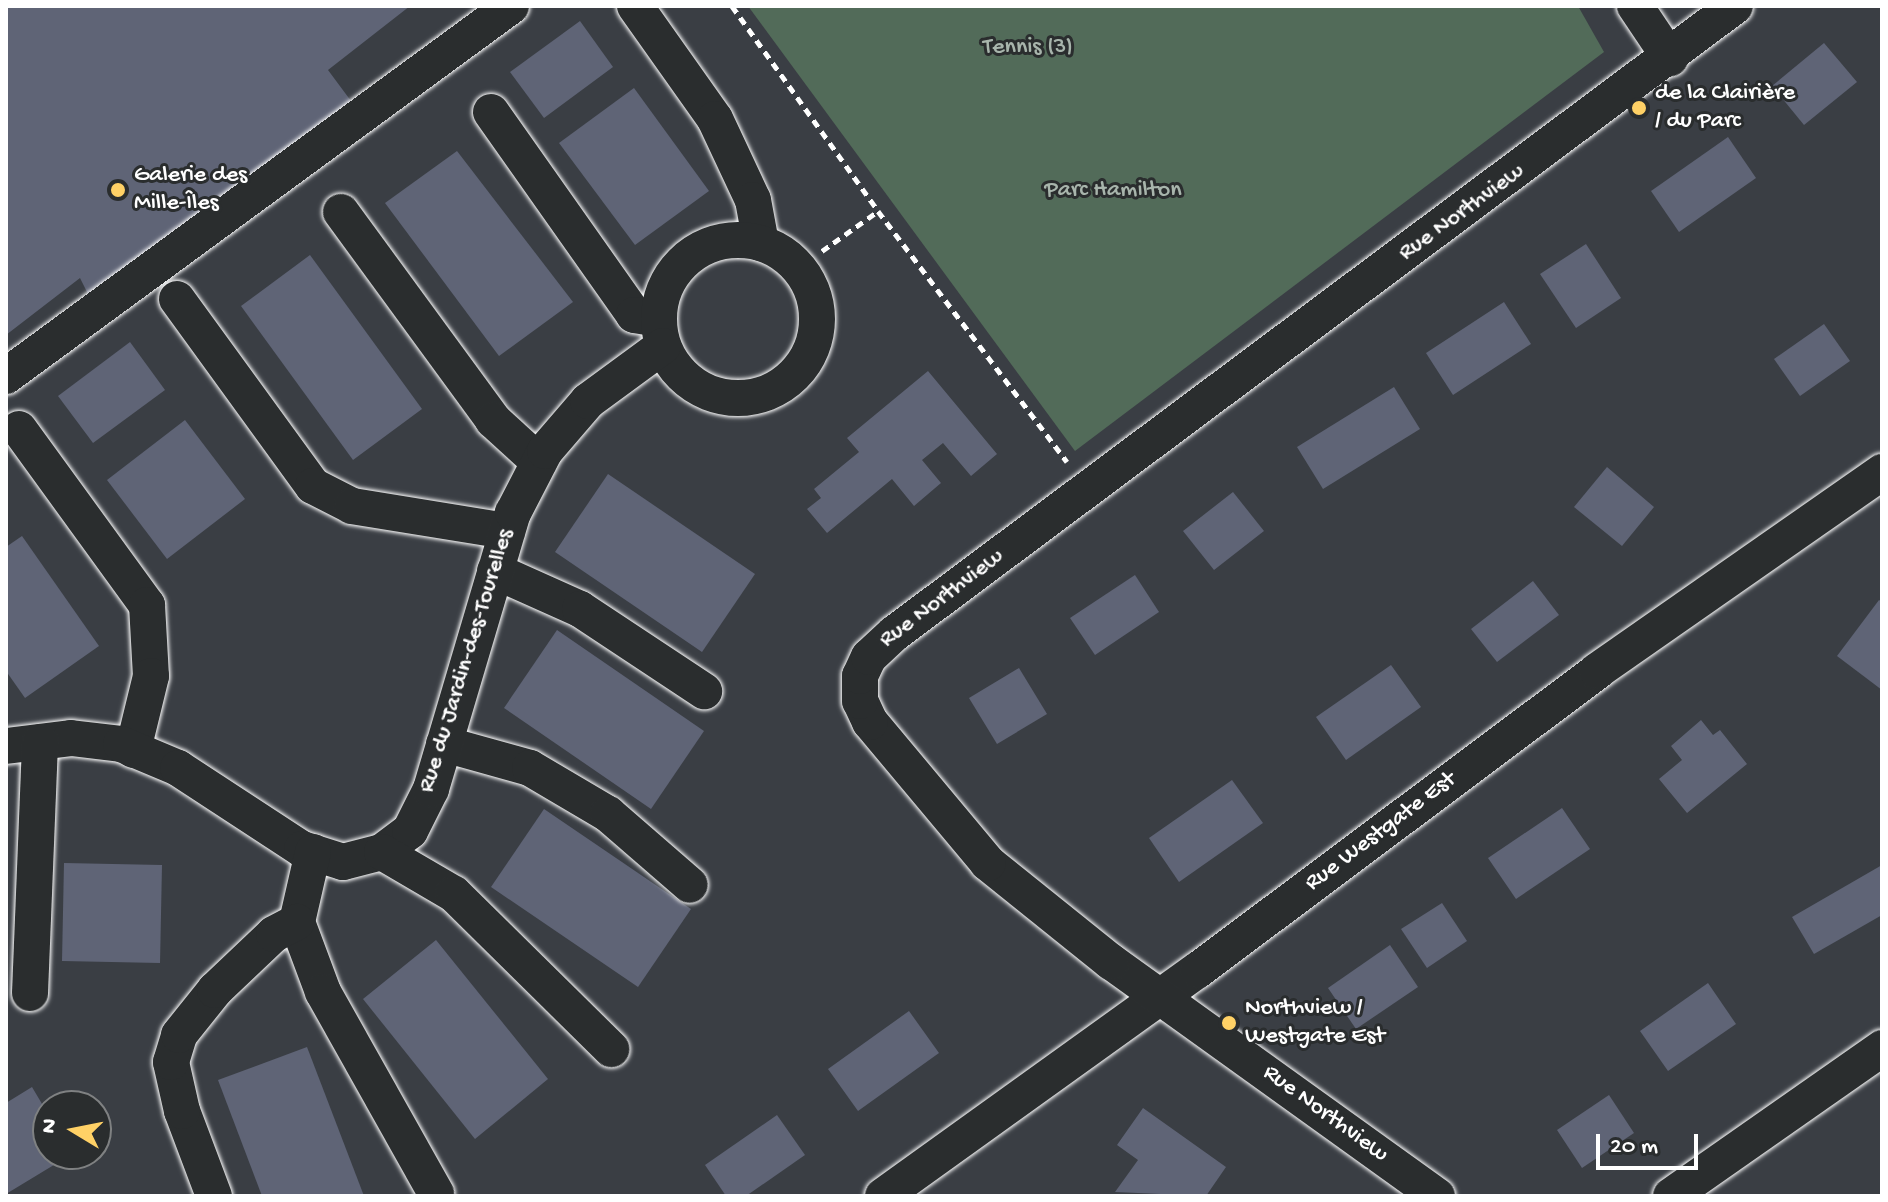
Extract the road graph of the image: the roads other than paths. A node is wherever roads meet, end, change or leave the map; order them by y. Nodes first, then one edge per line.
1 (511, 6) edge
2 (635, 6) edge
3 (1635, 6) edge
4 (1735, 6) edge
5 (1670, 58) junction
6 (491, 112) dead end
7 (341, 212) dead end
8 (761, 243) junction
9 (177, 299) dead end
10 (660, 332) junction
11 (6, 376) edge
12 (19, 429) dead end
13 (539, 462) junction
14 (1882, 472) edge
15 (507, 531) junction
16 (495, 571) junction
17 (704, 691) dead end
18 (23, 744) edge
19 (444, 744) junction
20 (133, 750) junction
21 (313, 852) junction
22 (382, 852) junction
23 (690, 885) dead end
24 (297, 922) junction
25 (30, 993) dead end
26 (1161, 996) junction
27 (1882, 1048) edge
28 (611, 1049) dead end
29 (436, 1193) dead end
30 (214, 1196) edge
31 (883, 1196) edge
32 (1437, 1196) edge
33 (1671, 1196) edge

1 - 11 street
2 - 8 street
3 - 5 street
4 - 5 street, Rue Northview
5 - 26 street, Rue Northview
6 - 10 street
7 - 13 street
8 - 10 street
8 - 10 street
9 - 15 street
10 - 13 street, Rue du Jardin-des-Tourelles
12 - 20 street
13 - 15 street, Rue du Jardin-des-Tourelles
14 - 26 street, Rue Westgate Est
15 - 16 street, Rue du Jardin-des-Tourelles
16 - 17 street
16 - 19 street, Rue du Jardin-des-Tourelles
18 - 20 street, Rue du Jardin-des-Tourelles
18 - 25 street
19 - 22 street, Rue du Jardin-des-Tourelles
19 - 23 street
20 - 21 street, Rue du Jardin-des-Tourelles
21 - 22 street, Rue du Jardin-des-Tourelles
21 - 24 street
22 - 28 street
24 - 29 street
24 - 30 street
26 - 31 street, Rue Westgate Est
26 - 32 street, Rue Northview
27 - 33 street

